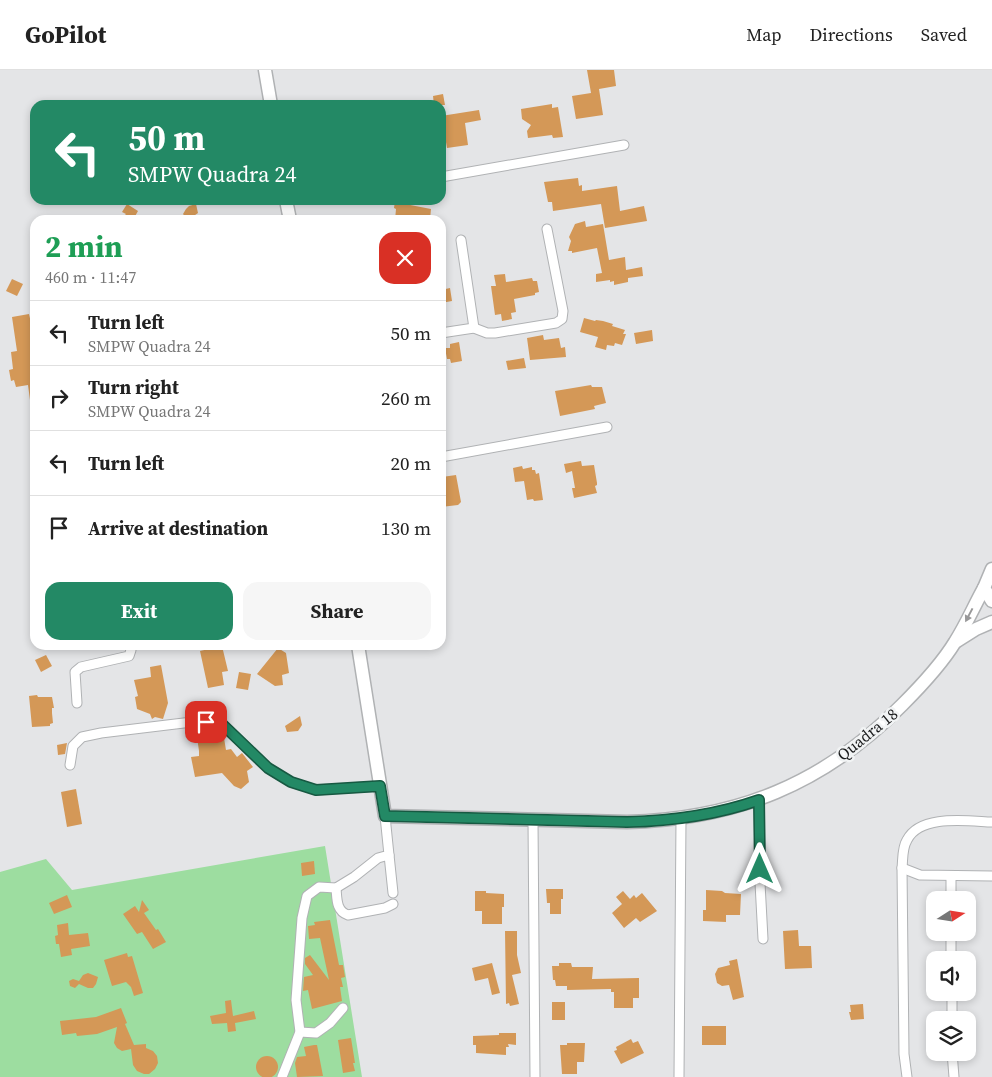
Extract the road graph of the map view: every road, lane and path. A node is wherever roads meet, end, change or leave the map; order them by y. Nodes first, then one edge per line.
1 (265, 70) edge
2 (270, 100) edge
3 (624, 145) dead end
4 (446, 175) edge
5 (547, 230) dead end
6 (461, 240) dead end
7 (474, 328) junction
8 (446, 332) edge
9 (607, 427) dead end
10 (446, 456) edge
11 (992, 569) edge
12 (984, 588) junction
13 (992, 602) edge
14 (992, 622) edge
15 (955, 643) junction
16 (131, 650) edge
17 (359, 650) edge
18 (77, 703) dead end
19 (70, 764) dead end
20 (380, 786) junction
21 (759, 800) junction
22 (385, 816) junction
23 (681, 819) junction
24 (533, 820) junction
25 (992, 822) edge
26 (389, 855) junction
27 (902, 868) junction
28 (950, 876) junction
29 (992, 876) edge
30 (336, 888) junction
31 (951, 891) edge
32 (393, 893) dead end
33 (393, 904) dead end
34 (763, 939) dead end
35 (343, 1008) dead end
36 (300, 1032) junction
37 (953, 1061) edge
38 (282, 1077) edge
39 (535, 1077) edge
40 (679, 1077) edge
41 (907, 1077) edge
42 (954, 1077) edge

1 - 2 street
3 - 4 street
5 - 7 street
6 - 7 street
7 - 8 street
9 - 10 street
11 - 12 street
12 - 13 street
12 -> 15 street
14 - 15 street
15 - 21 street, Quadra 18
16 - 18 street
17 - 20 street
19 - 20 street
20 - 22 street
21 - 23 street, Quadra 18
21 - 34 street
22 - 24 street, Quadra 18
22 - 26 street
23 - 24 street, Quadra 18
23 - 40 street
24 - 39 street
25 - 27 street
26 - 30 street
26 - 32 street
27 - 28 street
27 - 41 street
28 - 29 street
28 - 31 street
30 - 33 street
30 - 36 street
35 - 36 street
36 - 38 street
37 - 42 street

